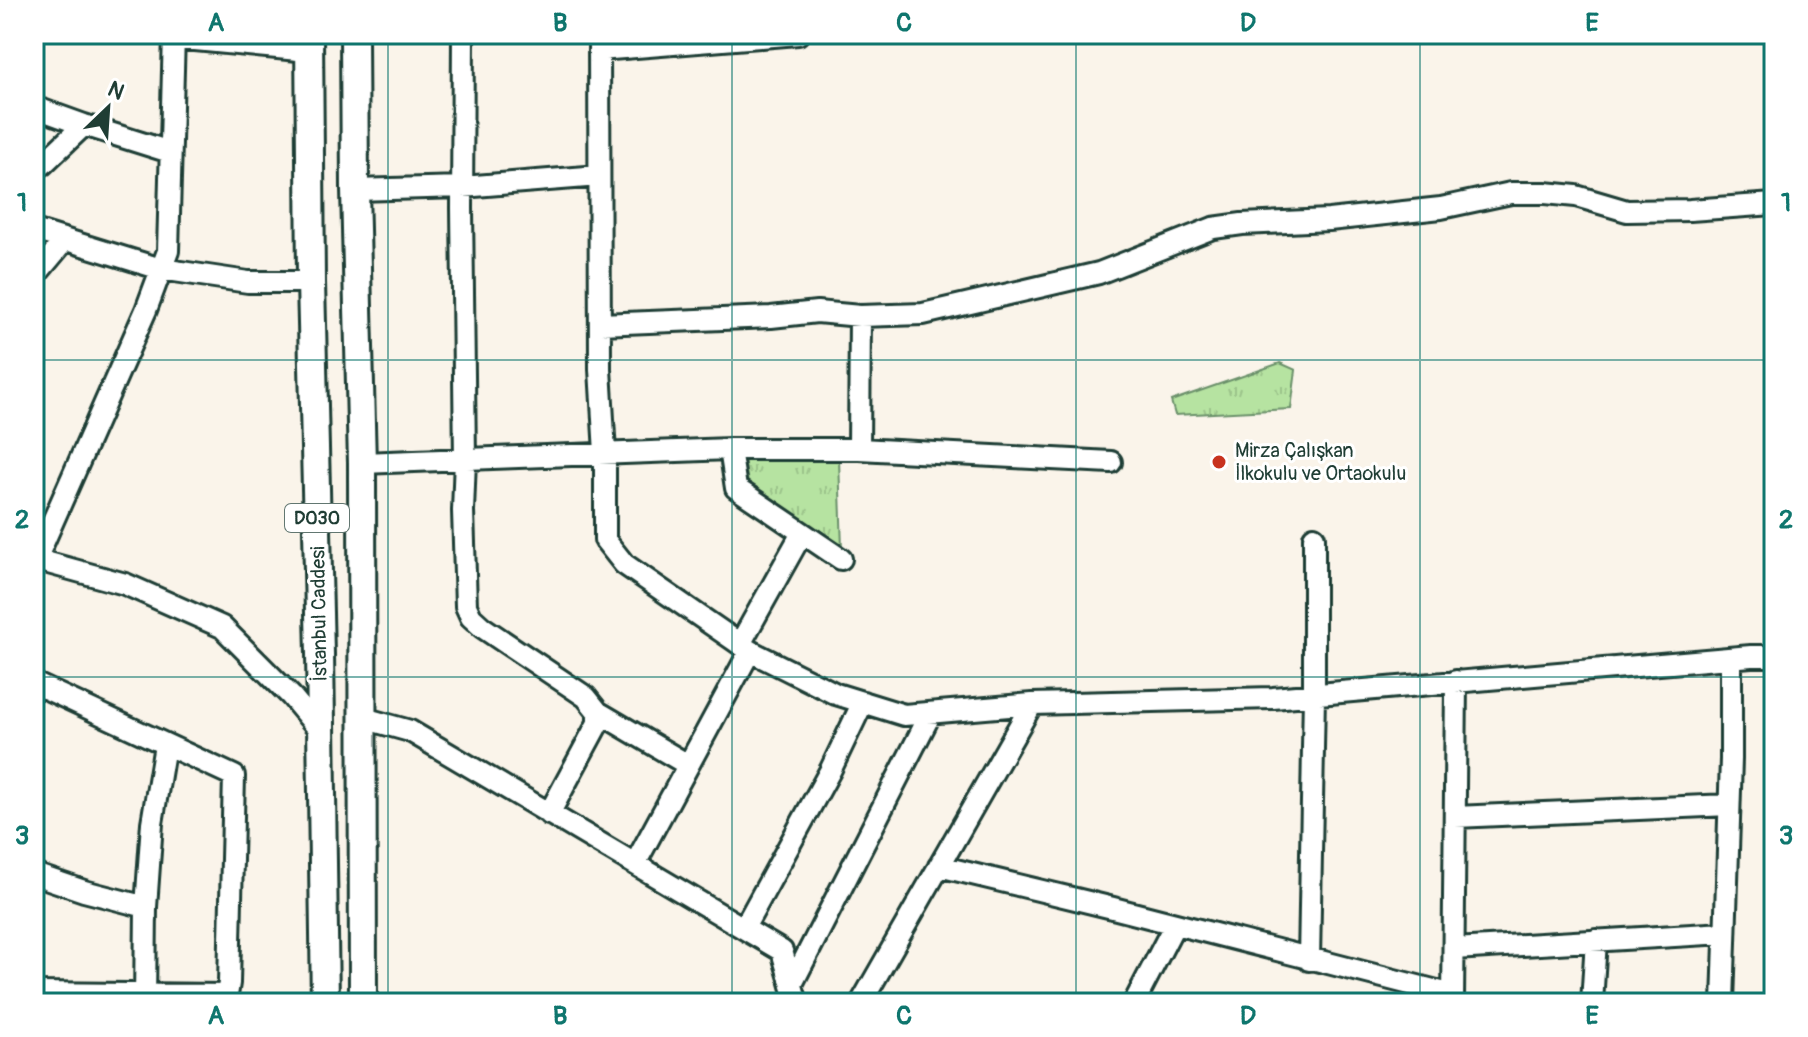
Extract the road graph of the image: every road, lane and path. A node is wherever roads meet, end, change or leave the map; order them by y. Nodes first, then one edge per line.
1 (354, 34) edge
2 (463, 34) edge
3 (798, 34) edge
4 (174, 36) edge
5 (309, 42) edge
6 (599, 42) edge
7 (34, 107) edge
8 (84, 125) junction
9 (170, 152) junction
10 (34, 168) edge
11 (599, 176) junction
12 (462, 187) junction
13 (355, 190) junction
14 (1774, 204) edge
15 (34, 230) edge
16 (65, 240) junction
17 (161, 269) junction
18 (34, 277) edge
19 (311, 282) junction
20 (860, 316) junction
21 (600, 324) junction
22 (730, 449) junction
23 (859, 449) junction
24 (605, 453) junction
25 (465, 459) junction
26 (1111, 462) dead end
27 (362, 463) junction
28 (802, 533) junction
29 (1314, 537) dead end
30 (841, 559) dead end
31 (35, 561) edge
32 (745, 647) junction
33 (1774, 656) edge
34 (1731, 658) junction
35 (1456, 681) junction
36 (34, 683) edge
37 (1314, 695) junction
38 (863, 702) junction
39 (1032, 704) junction
40 (598, 712) junction
41 (931, 713) junction
42 (363, 718) junction
43 (321, 732) junction
44 (165, 745) junction
45 (688, 765) junction
46 (1729, 805) junction
47 (549, 814) junction
48 (1455, 817) junction
49 (635, 864) junction
50 (939, 866) junction
51 (34, 874) edge
52 (146, 907) junction
53 (1175, 924) junction
54 (744, 928) junction
55 (1725, 933) junction
56 (1596, 940) junction
57 (1454, 949) junction
58 (1309, 960) junction
59 (34, 993) edge
60 (795, 993) edge
61 (145, 999) edge
62 (1453, 999) edge
63 (325, 1003) edge
64 (363, 1003) edge
65 (861, 1003) edge
66 (1134, 1003) edge
67 (1592, 1003) edge
68 (1723, 1003) edge

1 - 13 main road, D030
2 - 12 street
3 - 6 street
4 - 5 street
4 - 9 street
5 - 19 main road, İstanbul Caddesi / D030
6 - 11 street
7 - 8 street
8 - 9 street
8 - 10 street
9 - 17 street
11 - 12 street
11 - 21 street
12 - 13 street
12 - 25 street
13 - 27 main road, D030
14 - 20 street
15 - 16 street
16 - 17 street
16 - 18 street
17 - 19 street
17 - 31 street
19 - 43 main road, İstanbul Caddesi / D030
20 - 21 street
20 - 23 street
21 - 24 street
22 - 23 street
22 - 24 street
22 - 28 street
23 - 26 street
24 - 25 street
24 - 32 street
25 - 27 street
25 - 40 street
27 - 42 main road, D030
28 - 30 street
28 - 32 street
29 - 37 street
31 - 43 street
32 - 38 street
32 - 45 street
33 - 34 street
34 - 35 street
34 - 46 street
35 - 37 street
35 - 48 street
36 - 44 street
37 - 39 street
37 - 58 street
38 - 41 street
38 - 54 street
39 - 41 street
39 - 50 street
40 - 45 street
40 - 47 street
41 - 60 street
42 - 47 street
42 - 64 main road, D030
43 - 63 main road, İstanbul Caddesi / D030
44 - 52 street
44 - 61 street
45 - 49 street
46 - 48 street
46 - 55 street
47 - 49 street
48 - 57 street
49 - 54 street
50 - 53 street
50 - 65 street
51 - 52 street
52 - 61 street
53 - 58 street
53 - 66 street
54 - 60 street
55 - 56 street
55 - 68 street
56 - 57 street
56 - 67 street
57 - 62 street
58 - 62 street
59 - 61 street

